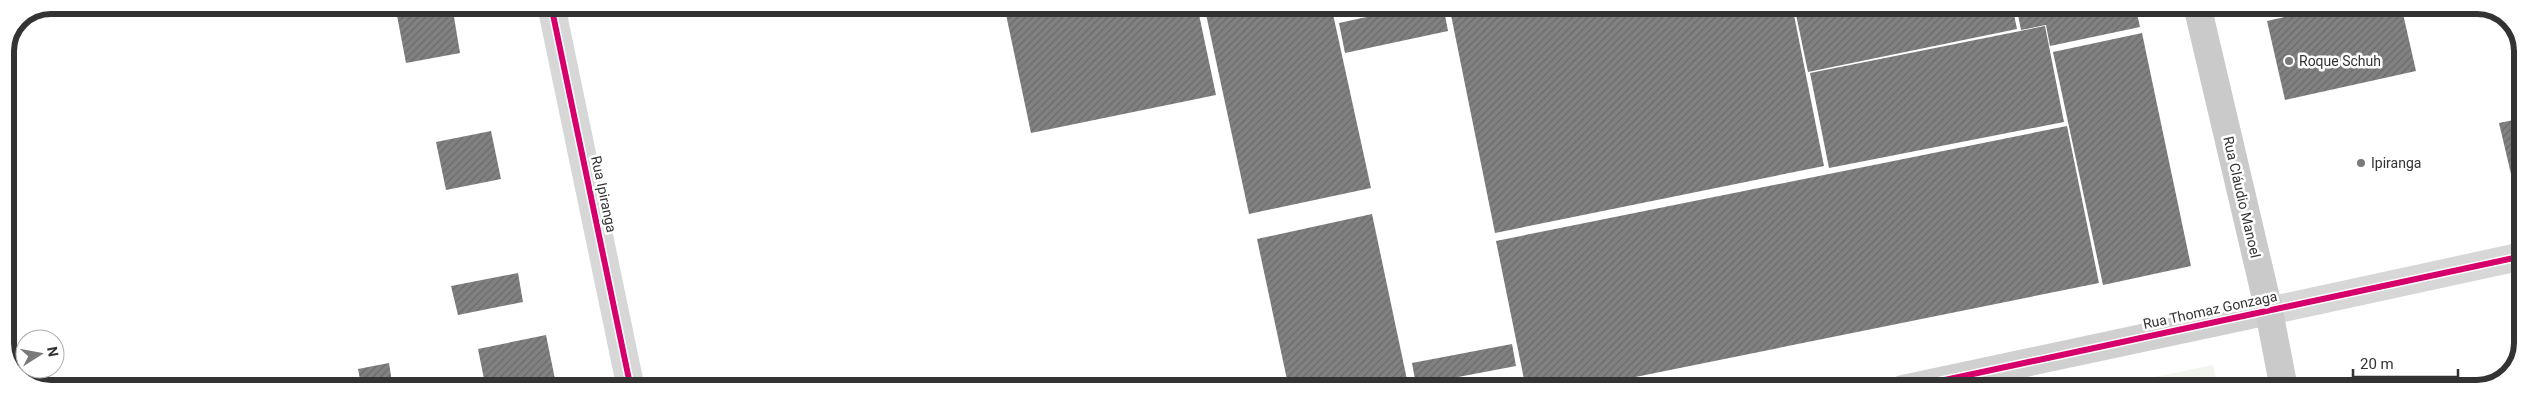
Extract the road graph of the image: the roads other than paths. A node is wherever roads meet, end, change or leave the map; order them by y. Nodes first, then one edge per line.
1 (553, 14) edge
2 (2200, 14) edge
3 (2514, 258) edge
4 (2269, 311) junction
5 (629, 380) edge
6 (1945, 380) edge
7 (2282, 380) edge

1 - 5 street, Rua Ipiranga
2 - 4 main road, Rua Cláudio Manoel
3 - 4 street, Rua Thomaz Gonzaga
4 - 6 street, Rua Thomaz Gonzaga
4 - 7 main road, Rua Cláudio Manoel

